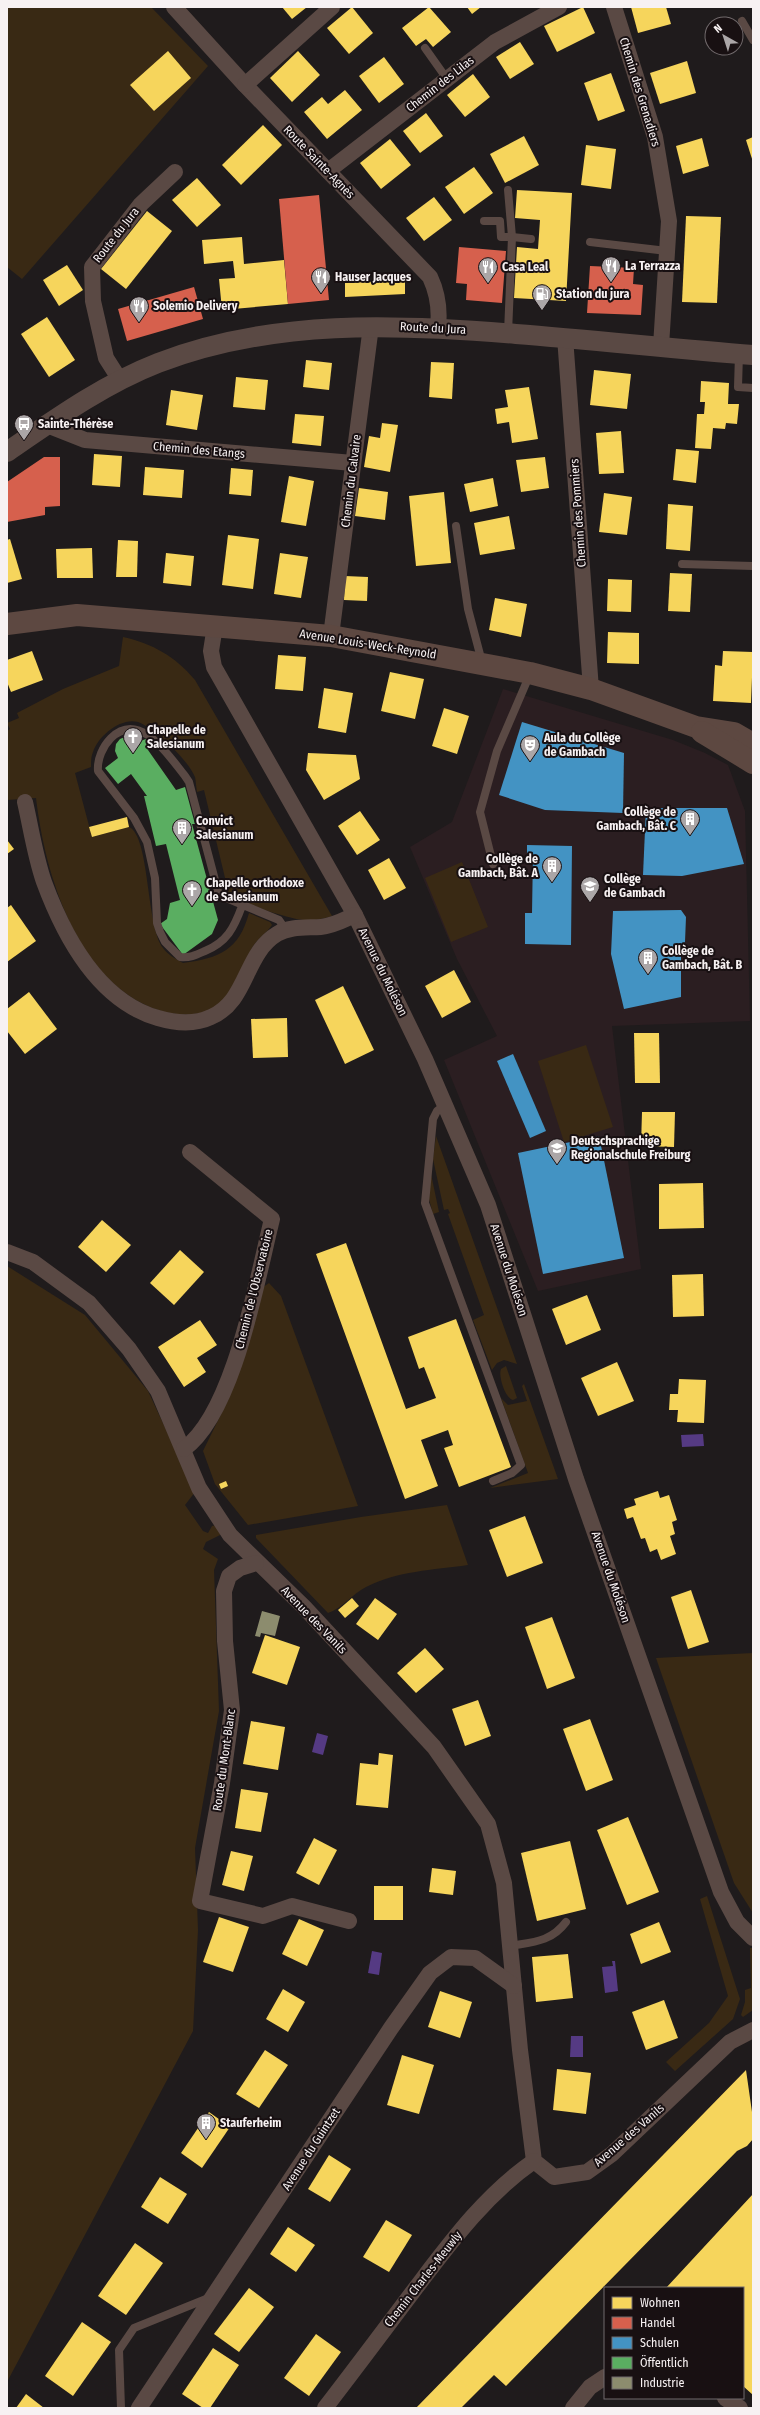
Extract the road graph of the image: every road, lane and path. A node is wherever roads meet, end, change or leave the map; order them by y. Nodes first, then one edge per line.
1 (174, 7) edge
2 (332, 7) edge
3 (559, 7) edge
4 (614, 7) edge
5 (744, 24) edge
6 (753, 40) edge
7 (425, 48) dead end
8 (447, 79) junction
9 (246, 85) junction
10 (328, 171) junction
11 (175, 172) dead end
12 (508, 190) dead end
13 (484, 221) dead end
14 (512, 237) junction
15 (531, 239) dead end
16 (590, 242) dead end
17 (667, 251) junction
18 (371, 326) junction
19 (438, 327) junction
20 (508, 333) junction
21 (565, 337) junction
22 (661, 346) junction
23 (746, 354) edge
24 (120, 380) junction
25 (753, 388) edge
26 (47, 425) junction
27 (7, 452) edge
28 (353, 463) junction
29 (456, 526) dead end
30 (682, 564) dead end
31 (753, 566) edge
32 (7, 624) edge
33 (215, 626) junction
34 (331, 636) junction
35 (483, 663) junction
36 (530, 673) junction
37 (591, 689) junction
38 (696, 727) junction
39 (753, 744) edge
40 (753, 763) edge
41 (25, 802) dead end
42 (493, 864) dead end
43 (242, 906) junction
44 (355, 915) junction
45 (286, 930) junction
46 (445, 1105) junction
47 (190, 1152) dead end
48 (7, 1252) edge
49 (184, 1449) junction
50 (493, 1481) dead end
51 (256, 1563) junction
52 (348, 1921) dead end
53 (566, 1922) dead end
54 (753, 1938) edge
55 (510, 1946) junction
56 (514, 1986) junction
57 (753, 2030) edge
58 (534, 2161) junction
59 (215, 2295) junction
60 (604, 2378) edge
61 (726, 2399) edge
62 (121, 2408) edge
63 (139, 2408) edge
64 (325, 2408) edge
65 (573, 2408) edge
66 (740, 2408) edge

1 - 9 street, Route Sainte-Agnès
2 - 9 street
3 - 8 street, Chemin des Lilas
4 - 17 street, Chemin des Grenadiers
5 - 6 lane
7 - 8 lane
8 - 10 street, Chemin des Lilas
9 - 10 street, Route Sainte-Agnès
10 - 19 street, Route Sainte-Agnès
11 - 24 street, Route du Jura
12 - 14 lane
13 - 14 lane
14 - 15 lane
14 - 20 lane
16 - 17 lane
17 - 22 street, Chemin des Grenadiers
18 - 19 street, Route du Jura
18 - 24 street, Route du Jura
18 - 28 street, Chemin du Calvaire
19 - 20 street, Route du Jura
20 - 21 street, Route du Jura
21 - 22 street, Route du Jura
21 - 37 street, Chemin des Pommiers
22 - 23 street, Route du Jura
23 - 25 lane
24 - 26 street, Route du Jura
26 - 27 street, Route du Jura
26 - 28 street, Chemin des Etangs
28 - 34 street, Chemin du Calvaire
29 - 35 lane
30 - 31 lane
32 - 33 main road, Avenue Louis-Weck-Reynold
33 - 34 main road, Avenue Louis-Weck-Reynold
33 - 44 street, Avenue du Moléson
34 - 35 main road, Avenue Louis-Weck-Reynold
35 - 36 main road, Avenue Louis-Weck-Reynold
36 - 37 main road, Avenue Louis-Weck-Reynold
36 - 42 lane
37 - 38 main road, Avenue Louis-Weck-Reynold
38 - 39 main road, Avenue Louis-Weck-Reynold
38 - 40 main road, Avenue Louis-Weck-Reynold
41 - 45 street
43 - 43 lane
43 - 45 lane
44 - 45 street
44 - 46 street, Avenue du Moléson
46 - 50 lane
46 - 54 street, Avenue du Moléson
47 - 49 street, Chemin de l'Observatoire
48 - 49 street, Avenue des Vanils
49 - 51 street, Avenue des Vanils
51 - 52 street, Route du Mont-Blanc
51 - 55 street, Avenue des Vanils
53 - 55 lane
55 - 56 street, Avenue des Vanils
56 - 58 street, Avenue des Vanils
56 - 59 street, Avenue du Guintzet
57 - 58 street, Avenue des Vanils
58 - 64 street, Chemin Charles-Meuwly
59 - 62 lane
59 - 63 street, Avenue du Guintzet
60 - 65 street
61 - 66 street

